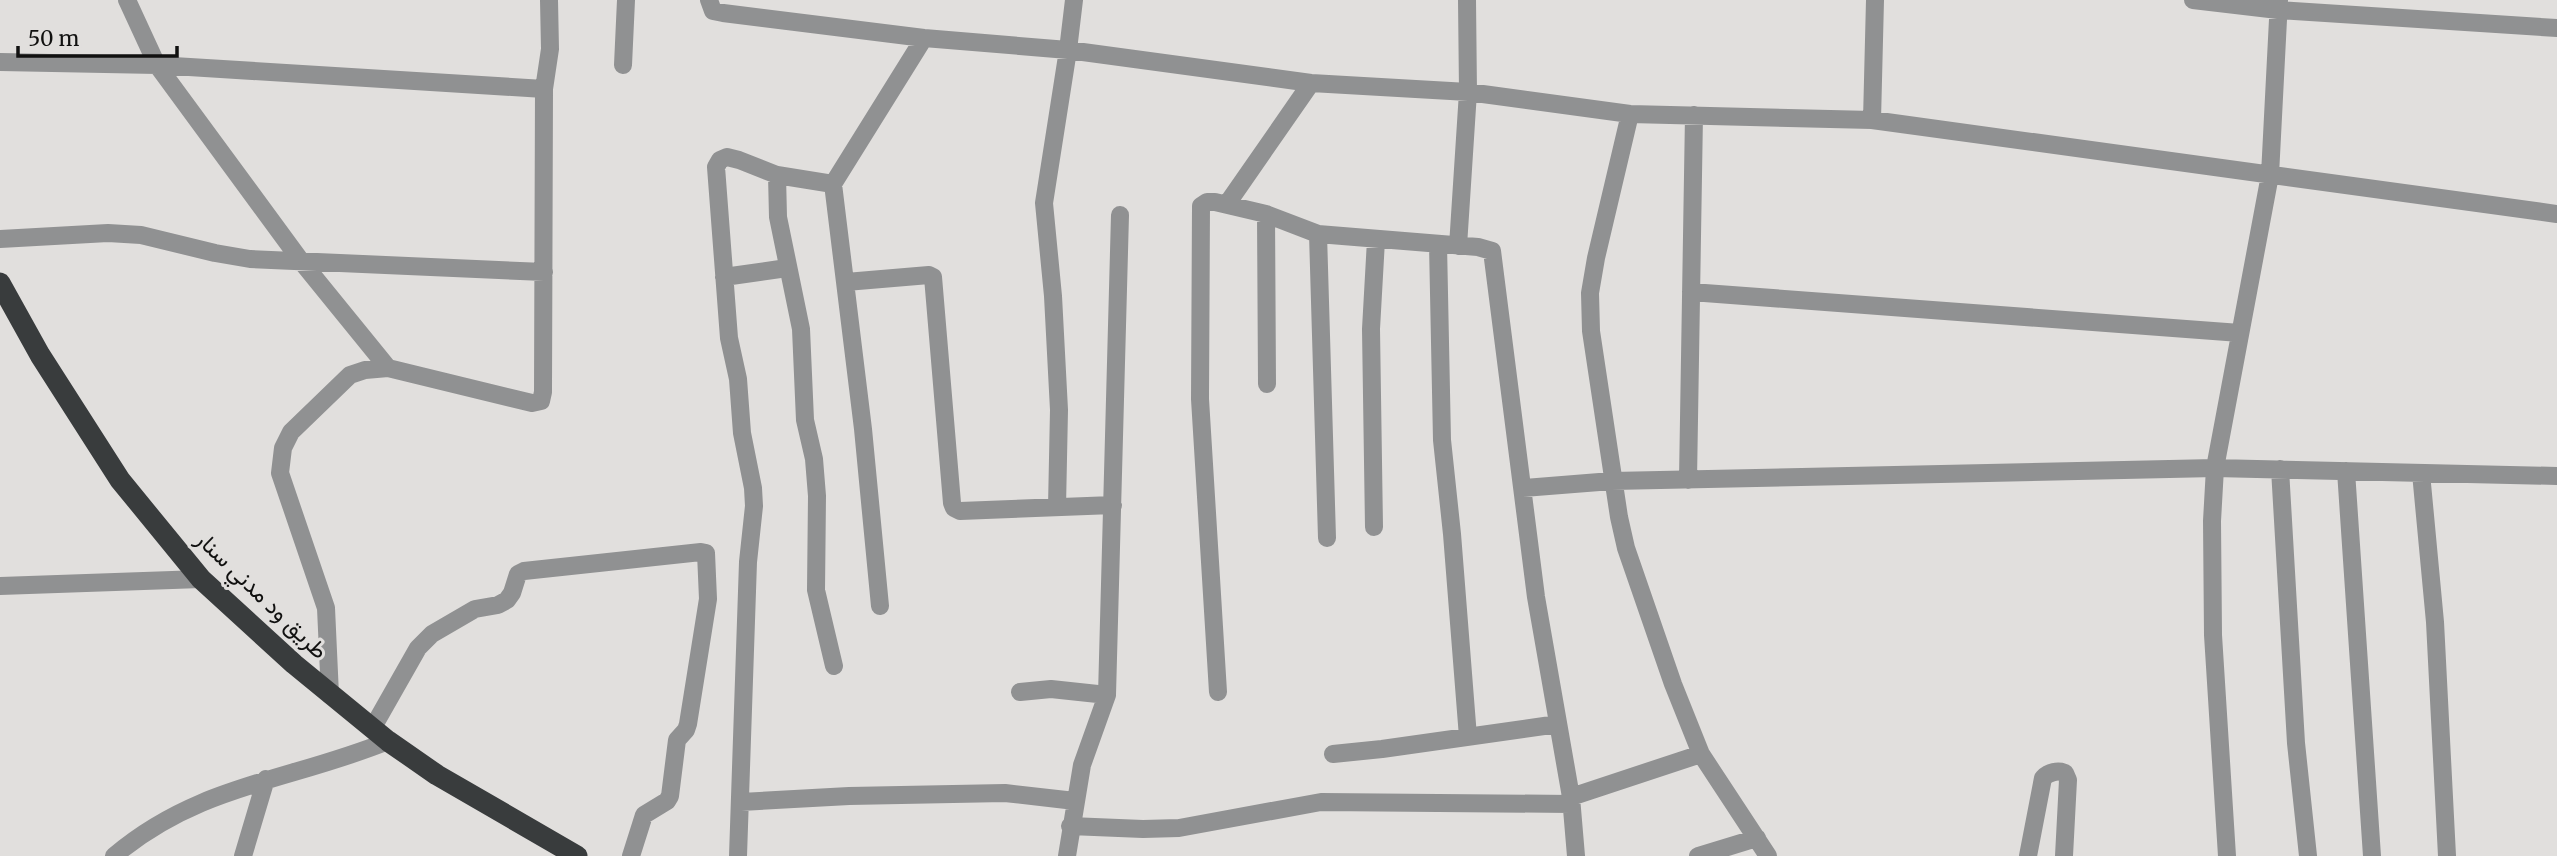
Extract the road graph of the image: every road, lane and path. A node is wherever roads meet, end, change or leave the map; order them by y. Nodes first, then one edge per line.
1 (127, 0) edge
2 (549, 0) edge
3 (626, 0) edge
4 (709, 0) edge
5 (1074, 0) edge
6 (1467, 0) edge
7 (1875, 0) edge
8 (2193, 0) edge
9 (2278, 5) edge
10 (2557, 28) edge
11 (924, 38) junction
12 (1068, 50) junction
13 (0, 62) edge
14 (157, 65) junction
15 (623, 65) dead end
16 (1311, 83) junction
17 (544, 89) junction
18 (1468, 92) junction
19 (1630, 114) junction
20 (1694, 115) junction
21 (1872, 120) junction
22 (777, 175) junction
23 (2270, 175) junction
24 (832, 184) junction
25 (1227, 204) junction
26 (1266, 214) junction
27 (2557, 214) edge
28 (1120, 215) dead end
29 (1318, 234) junction
30 (0, 239) edge
31 (1376, 240) junction
32 (1438, 244) junction
33 (1458, 246) junction
34 (301, 261) junction
35 (788, 268) junction
36 (544, 272) junction
37 (724, 277) junction
38 (846, 282) junction
39 (0, 283) edge
40 (1691, 292) junction
41 (2240, 333) junction
42 (388, 368) junction
43 (1267, 384) dead end
44 (2215, 468) junction
45 (2280, 470) junction
46 (2346, 471) junction
47 (2421, 473) junction
48 (2557, 476) edge
49 (1688, 480) junction
50 (1612, 481) junction
51 (1523, 488) junction
52 (1113, 505) junction
53 (1057, 507) junction
54 (1374, 527) dead end
55 (1327, 538) dead end
56 (201, 579) junction
57 (0, 586) edge
58 (880, 606) dead end
59 (834, 667) dead end
60 (1020, 692) dead end
61 (1218, 692) dead end
62 (330, 695) junction
63 (1107, 695) junction
64 (1558, 724) junction
65 (380, 735) junction
66 (1468, 737) junction
67 (1333, 754) dead end
68 (1701, 754) junction
69 (266, 779) junction
70 (1571, 800) junction
71 (1075, 801) junction
72 (741, 802) junction
73 (1070, 826) junction
74 (1757, 838) junction
75 (114, 856) edge
76 (243, 856) edge
77 (577, 856) edge
78 (631, 856) edge
79 (738, 856) edge
80 (1067, 856) edge
81 (1576, 856) edge
82 (1698, 856) edge
83 (1768, 856) edge
84 (2028, 856) edge
85 (2064, 856) edge
86 (2227, 856) edge
87 (2308, 856) edge
88 (2372, 856) edge
89 (2447, 856) edge

1 - 14 street
2 - 17 street
3 - 15 street
4 - 11 street
5 - 12 street
6 - 18 street
7 - 21 street
8 - 9 street
9 - 10 street
9 - 23 street
11 - 12 street
11 - 24 street
12 - 16 street
12 - 53 street
13 - 14 street
14 - 17 street
14 - 34 street
16 - 18 street
16 - 25 street
17 - 36 street
18 - 19 street
18 - 33 street
19 - 20 street
19 - 50 street
20 - 21 street
20 - 40 street
21 - 23 street
22 - 24 street
22 - 35 street
22 - 37 street
23 - 27 street
23 - 41 street
24 - 38 street
25 - 26 street
25 - 61 street
26 - 29 street
26 - 43 street
28 - 52 street
29 - 31 street
29 - 55 street
30 - 34 street
31 - 32 street
31 - 54 street
32 - 33 street
32 - 66 street
33 - 51 street
34 - 36 street
34 - 42 street
35 - 37 street
35 - 59 street
36 - 42 street
37 - 72 street
38 - 53 street
38 - 58 street
39 - 56 highway, طريق ود مدني سنار
40 - 41 street
40 - 49 street
41 - 44 street
42 - 62 street
44 - 45 street
44 - 49 street
44 - 86 street
45 - 46 street
45 - 87 street
46 - 47 street
46 - 88 street
47 - 48 street
47 - 89 street
49 - 50 street
50 - 51 street
50 - 68 street
51 - 64 street
52 - 53 street
52 - 63 street
56 - 57 street
56 - 62 highway, طريق ود مدني سنار
60 - 63 street
62 - 65 highway, طريق ود مدني سنار
63 - 71 street
64 - 66 street
64 - 70 street
65 - 69 street
65 - 77 highway, طريق ود مدني سنار
65 - 78 street
66 - 67 street
68 - 70 street
68 - 74 street
69 - 75 street
69 - 76 street
70 - 73 street
70 - 81 street
71 - 72 street
71 - 73 street
72 - 79 street
73 - 80 street
74 - 82 street
74 - 83 street
84 - 85 street

